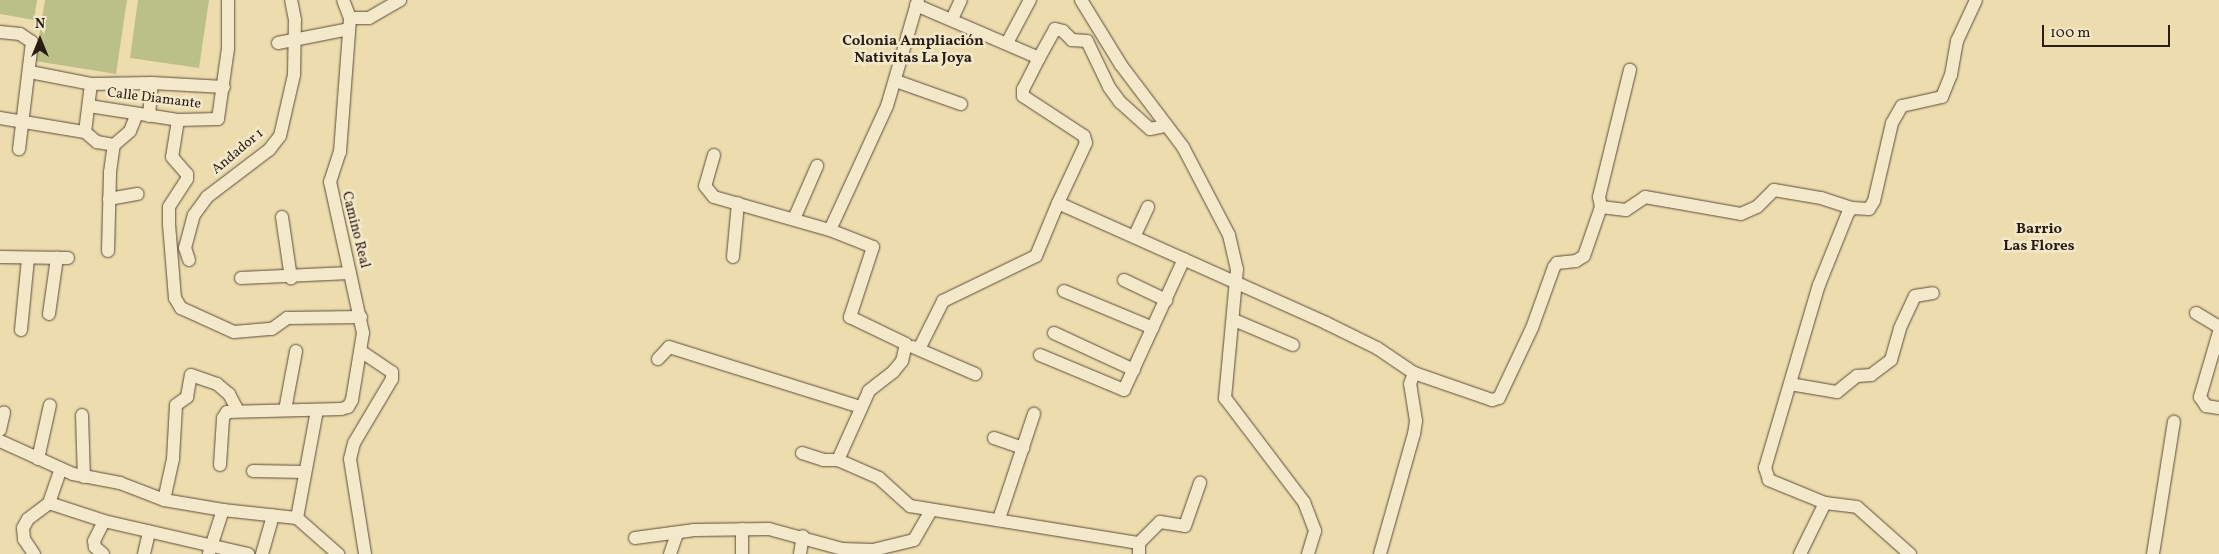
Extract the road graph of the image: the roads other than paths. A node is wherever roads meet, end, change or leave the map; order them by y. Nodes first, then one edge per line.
1 (228, 0) edge
2 (291, 0) edge
3 (344, 0) edge
4 (400, 0) edge
5 (961, 0) edge
6 (1030, 0) edge
7 (1081, 0) edge
8 (1976, 0) edge
9 (917, 2) edge
10 (952, 19) junction
11 (349, 23) junction
12 (0, 32) edge
13 (295, 37) junction
14 (278, 43) dead end
15 (1007, 43) junction
16 (1039, 58) junction
17 (1630, 70) dead end
18 (30, 72) junction
19 (896, 81) junction
20 (152, 83) junction
21 (90, 84) junction
22 (224, 87) junction
23 (962, 104) dead end
24 (89, 106) junction
25 (143, 115) junction
26 (0, 118) edge
27 (178, 120) junction
28 (24, 122) junction
29 (1166, 126) junction
30 (84, 132) junction
31 (114, 144) junction
32 (19, 149) dead end
33 (714, 155) dead end
34 (817, 166) dead end
35 (138, 194) dead end
36 (109, 199) junction
37 (1058, 203) junction
38 (738, 204) junction
39 (1148, 207) dead end
40 (1601, 207) junction
41 (1852, 208) junction
42 (282, 217) dead end
43 (794, 219) junction
44 (830, 230) junction
45 (1135, 235) junction
46 (108, 251) dead end
47 (0, 257) edge
48 (733, 257) dead end
49 (28, 258) junction
50 (1184, 259) junction
51 (188, 260) dead end
52 (350, 273) junction
53 (241, 278) dead end
54 (291, 278) junction
55 (1124, 280) dead end
56 (1235, 281) junction
57 (1064, 291) dead end
58 (1933, 293) dead end
59 (1166, 300) junction
60 (49, 314) dead end
61 (2196, 314) dead end
62 (361, 317) junction
63 (1234, 320) junction
64 (2219, 327) edge
65 (1153, 328) junction
66 (21, 330) dead end
67 (2219, 332) edge
68 (1054, 333) dead end
69 (906, 344) junction
70 (1293, 345) dead end
71 (919, 349) junction
72 (296, 351) dead end
73 (362, 352) junction
74 (1040, 355) dead end
75 (658, 359) dead end
76 (1134, 370) junction
77 (1414, 373) junction
78 (975, 374) dead end
79 (1790, 384) junction
80 (50, 405) dead end
81 (861, 407) junction
82 (2219, 408) edge
83 (285, 410) junction
84 (316, 410) junction
85 (238, 411) junction
86 (4, 412) dead end
87 (1034, 414) dead end
88 (82, 415) dead end
89 (2174, 422) dead end
90 (0, 430) edge
91 (994, 438) dead end
92 (0, 442) edge
93 (1023, 448) junction
94 (802, 453) dead end
95 (38, 459) junction
96 (838, 460) junction
97 (220, 465) dead end
98 (61, 469) junction
99 (253, 471) dead end
100 (305, 472) junction
101 (84, 477) junction
102 (1200, 483) dead end
103 (164, 500) junction
104 (1825, 502) junction
105 (49, 503) junction
106 (223, 510) junction
107 (931, 510) junction
108 (273, 516) junction
109 (297, 518) junction
110 (1000, 518) junction
111 (104, 521) junction
112 (742, 529) junction
113 (149, 532) junction
114 (677, 534) junction
115 (804, 536) junction
116 (636, 538) dead end
117 (1139, 549) edge
118 (210, 551) edge
119 (34, 554) edge
120 (103, 554) edge
121 (144, 554) edge
122 (248, 554) edge
123 (262, 554) edge
124 (338, 554) edge
125 (365, 554) edge
126 (670, 554) edge
127 (742, 554) edge
128 (800, 554) edge
129 (1308, 554) edge
130 (1380, 554) edge
131 (1800, 554) edge
132 (1910, 554) edge
133 (2153, 554) edge

1 - 22 street
2 - 13 street, Andador 1
3 - 11 street, Camino Real
4 - 11 street
5 - 10 street
6 - 15 street
7 - 29 street
8 - 41 street
9 - 10 street
9 - 19 street
10 - 15 street
11 - 13 street
11 - 52 street, Camino Real
12 - 18 street
13 - 14 street
13 - 51 street, Andador 1
15 - 16 street
16 - 29 street
16 - 37 street
17 - 40 street
18 - 21 street
18 - 28 street
19 - 23 street
19 - 44 street
20 - 21 street
20 - 22 street
20 - 25 street
21 - 24 street
22 - 27 street, Calle Diamante
24 - 25 street, Calle Diamante
24 - 30 street
25 - 27 street, Calle Diamante
25 - 31 street
26 - 28 street
27 - 62 street
28 - 30 street
28 - 32 street
29 - 56 street
30 - 31 street
31 - 36 street
33 - 38 street
34 - 43 street
35 - 36 street
36 - 46 street
37 - 45 street
37 - 71 street
38 - 43 street
38 - 48 street
39 - 45 street
40 - 41 street
40 - 77 street
41 - 79 street
42 - 54 street
43 - 44 street
44 - 69 street
45 - 50 street
47 - 49 street
49 - 60 street
49 - 66 street
50 - 56 street
50 - 59 street
52 - 54 street
52 - 62 street, Camino Real
53 - 54 street
55 - 59 street
56 - 63 street
56 - 77 street
57 - 65 street
58 - 79 street
59 - 65 street
61 - 64 street
62 - 73 street, Camino Real
63 - 70 street
63 - 129 street
65 - 76 street
67 - 82 street
68 - 76 street
69 - 71 street
69 - 81 street
71 - 78 street
72 - 83 street
73 - 84 street, Camino Real
73 - 125 street
74 - 76 street
75 - 81 street
77 - 130 street
79 - 104 street
80 - 95 street
81 - 96 street
83 - 84 street
83 - 85 street
84 - 100 street
85 - 97 street
85 - 103 street
86 - 90 street
87 - 93 street
88 - 101 street
89 - 133 street
91 - 93 street
92 - 95 street
93 - 110 street
94 - 96 street
95 - 98 street
96 - 107 street
98 - 101 street
98 - 105 street
99 - 100 street
100 - 109 street
101 - 103 street
102 - 117 street
103 - 106 street
104 - 131 street
104 - 132 street
105 - 111 street
105 - 119 street
106 - 108 street
106 - 118 street
107 - 110 street
107 - 115 street
108 - 109 street
108 - 123 street
109 - 124 street
110 - 117 street
111 - 113 street
111 - 120 street
112 - 114 street
112 - 115 street
112 - 127 street
113 - 118 street
113 - 121 street
114 - 116 street
114 - 126 street
115 - 128 street
118 - 122 street

